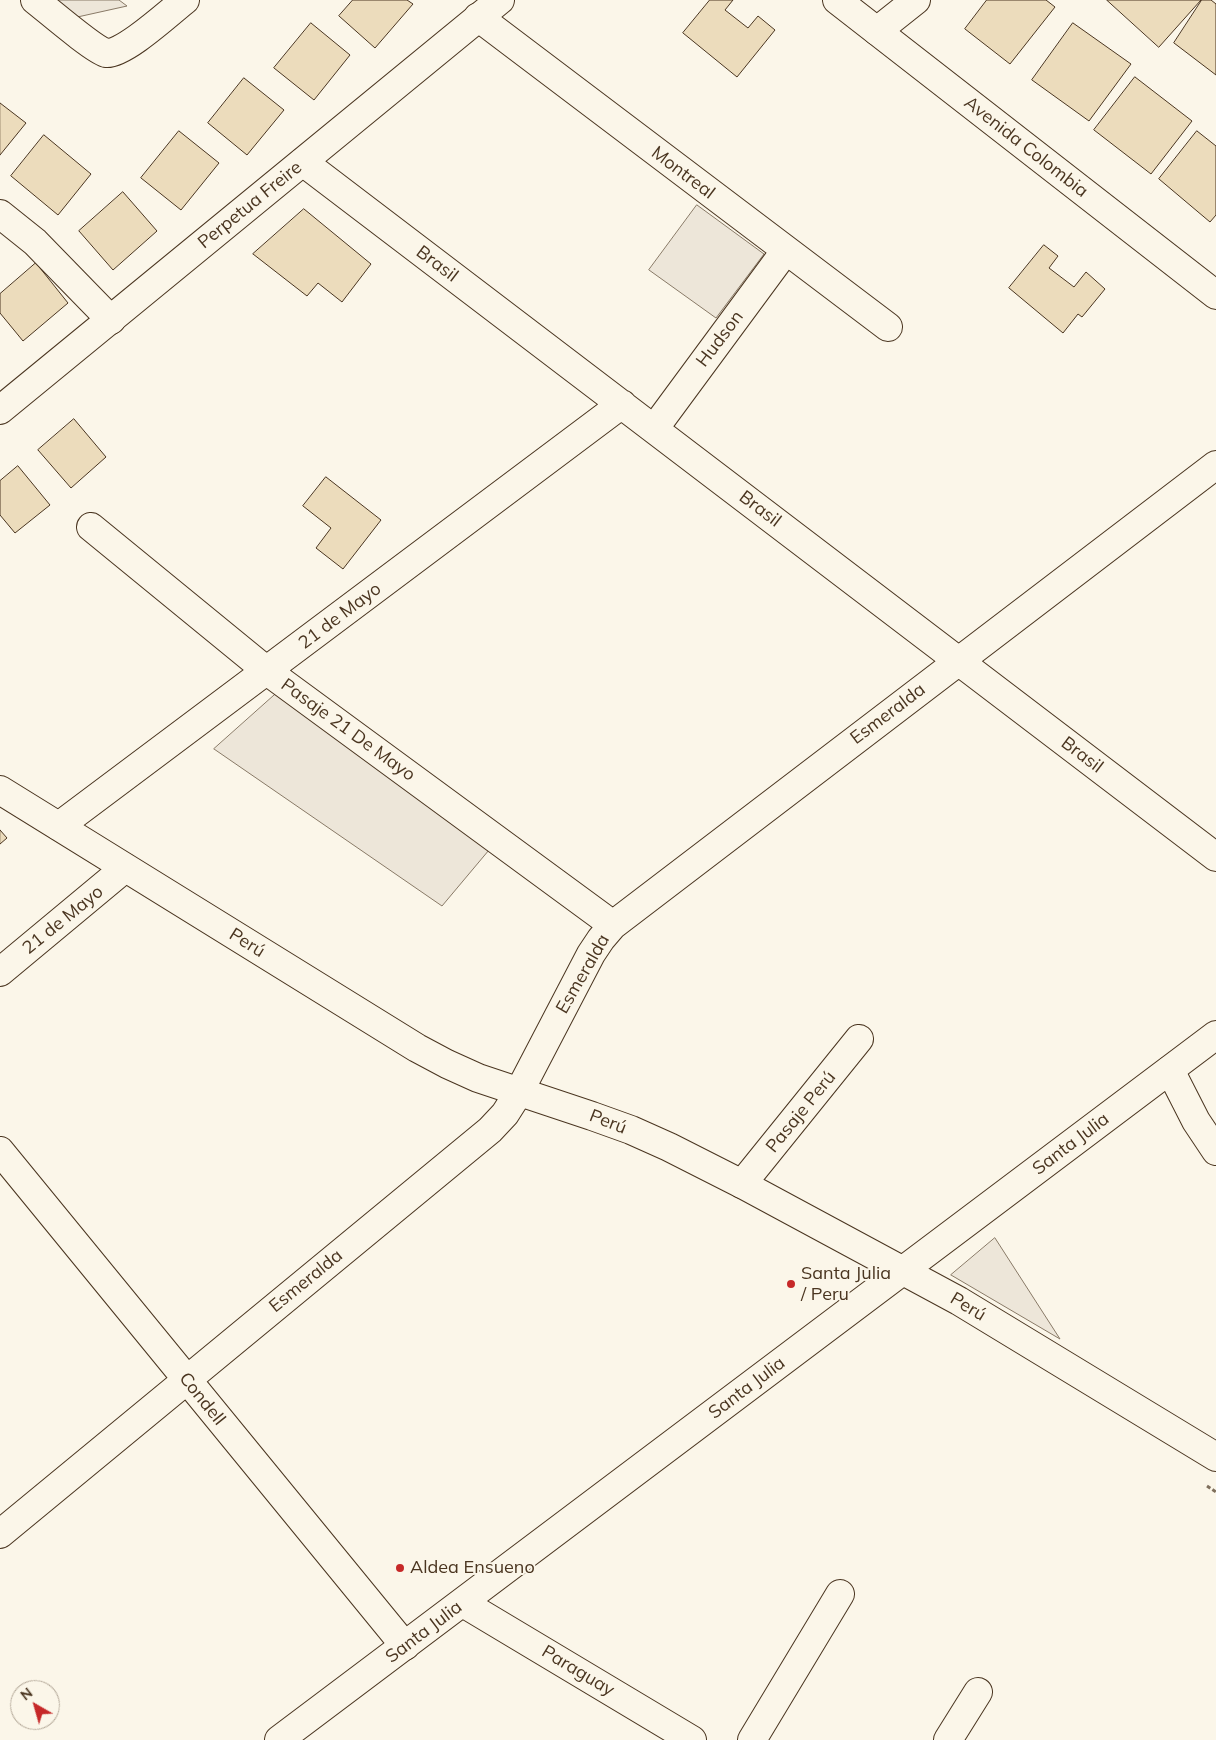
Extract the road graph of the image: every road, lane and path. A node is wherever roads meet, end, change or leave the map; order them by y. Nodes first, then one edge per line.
1 (35, 0) edge
2 (185, 0) edge
3 (500, 0) edge
4 (837, 0) edge
5 (916, 0) edge
6 (478, 18) junction
7 (877, 31) junction
8 (303, 162) junction
9 (0, 214) edge
10 (786, 250) junction
11 (1216, 295) edge
12 (110, 320) junction
13 (888, 327) dead end
14 (622, 404) junction
15 (0, 410) edge
16 (654, 429) junction
17 (1216, 465) edge
18 (90, 526) dead end
19 (959, 662) junction
20 (267, 671) junction
21 (0, 790) edge
22 (59, 826) junction
23 (1216, 857) edge
24 (126, 868) junction
25 (613, 925) junction
26 (0, 972) edge
27 (1216, 1035) edge
28 (859, 1039) dead end
29 (1170, 1070) junction
30 (519, 1092) junction
31 (0, 1151) edge
32 (1216, 1151) edge
33 (742, 1184) junction
34 (902, 1270) junction
35 (187, 1380) junction
36 (1216, 1457) edge
37 (0, 1534) edge
38 (840, 1594) dead end
39 (463, 1603) junction
40 (405, 1646) junction
41 (978, 1692) dead end
42 (279, 1740) edge
43 (692, 1740) edge
44 (752, 1740) edge
45 (948, 1740) edge

1 - 2 street
3 - 6 street, Perpetua Freire
4 - 7 street, Avenida Colombia
5 - 7 street
6 - 8 street, Perpetua Freire
6 - 10 street, Montreal
7 - 11 street, Avenida Colombia
8 - 12 street, Perpetua Freire
8 - 14 street, Brasil
9 - 12 street
10 - 13 street, Montreal
10 - 16 street, Hudson
12 - 15 street, Perpetua Freire
14 - 16 street, Brasil
14 - 20 street, 21 de Mayo
16 - 19 street, Brasil
17 - 19 street, Esmeralda
18 - 20 street, Pasaje 21 De Mayo
19 - 23 street, Brasil
19 - 25 street, Esmeralda
20 - 22 street, 21 de Mayo
20 - 25 street, Pasaje 21 De Mayo
21 - 22 street, Perú
22 - 24 street, Perú
24 - 26 street, 21 de Mayo
24 - 30 street, Perú
25 - 30 street, Esmeralda
27 - 29 street, Santa Julia
28 - 33 street, Pasaje Perú
29 - 32 street
29 - 34 street, Santa Julia
30 - 33 street, Perú
30 - 35 street, Esmeralda
31 - 35 street, Condell
33 - 34 street, Perú
34 - 36 street, Perú
34 - 39 street, Santa Julia
35 - 37 street, Esmeralda
35 - 40 street, Condell
38 - 44 street
39 - 40 street, Santa Julia
39 - 43 street, Paraguay
40 - 42 street, Santa Julia
41 - 45 street

